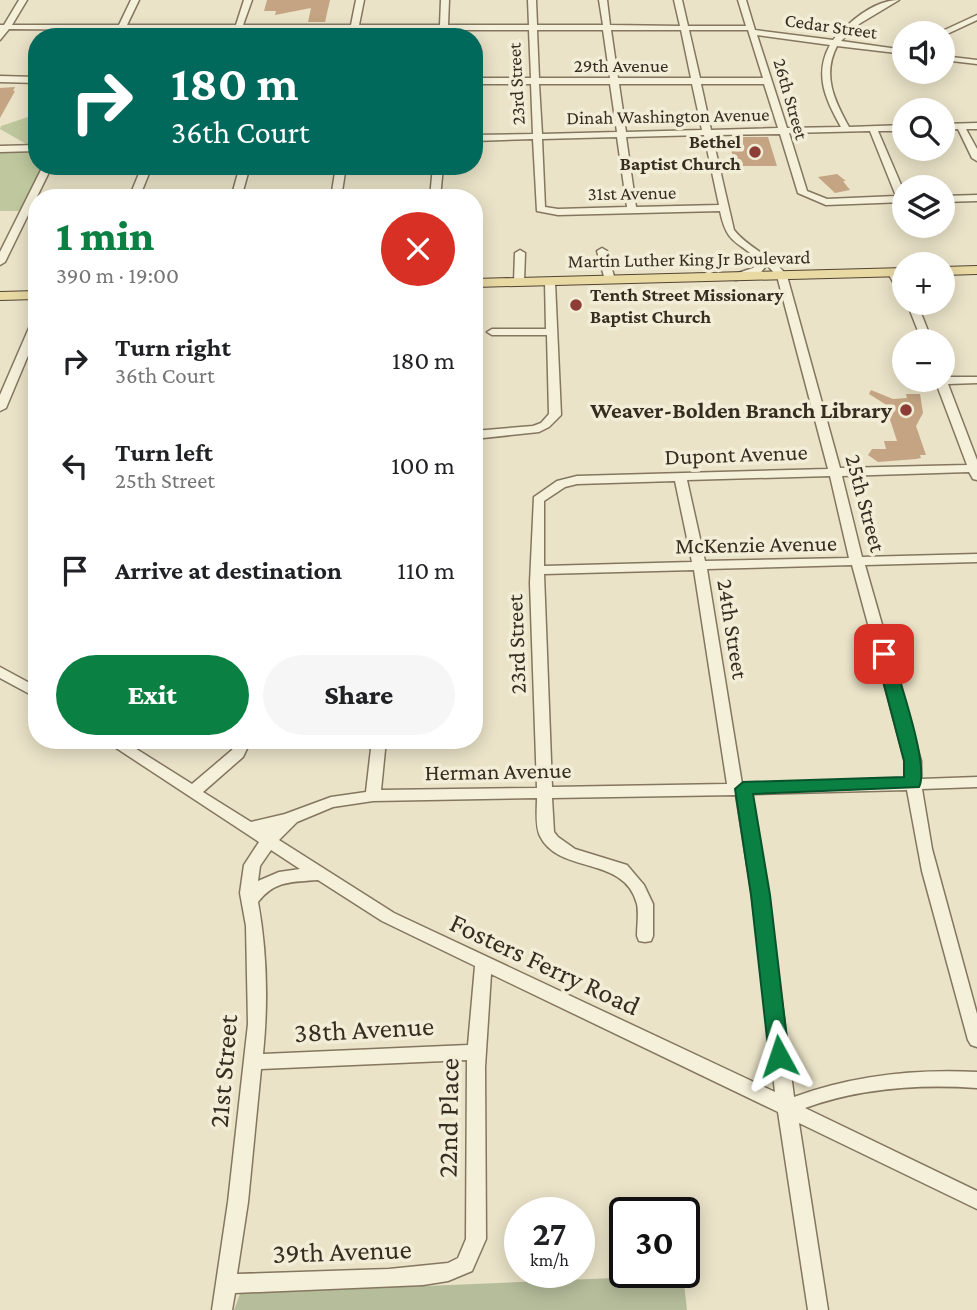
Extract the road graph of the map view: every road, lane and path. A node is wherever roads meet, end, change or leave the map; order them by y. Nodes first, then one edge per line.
1 (23, 0) edge
2 (135, 0) edge
3 (248, 0) edge
4 (360, 0) edge
5 (445, 0) edge
6 (532, 0) edge
7 (603, 0) edge
8 (678, 0) edge
9 (742, 0) edge
10 (895, 0) edge
11 (977, 17) edge
12 (3, 27) edge
13 (955, 27) edge
14 (122, 28) joint
15 (239, 28) edge
16 (355, 28) edge
17 (443, 28) edge
18 (533, 29) junction
19 (607, 29) junction
20 (684, 29) junction
21 (752, 30) junction
22 (483, 31) edge
23 (0, 38) edge
24 (836, 43) junction
25 (892, 50) edge
26 (955, 59) edge
27 (977, 62) edge
28 (0, 79) edge
29 (28, 80) edge
30 (483, 81) edge
31 (535, 81) junction
32 (614, 81) junction
33 (695, 81) junction
34 (769, 81) junction
35 (977, 126) edge
36 (955, 127) edge
37 (961, 127) junction
38 (892, 128) edge
39 (873, 129) junction
40 (847, 130) junction
41 (782, 131) junction
42 (706, 133) junction
43 (621, 135) junction
44 (538, 137) junction
45 (483, 138) edge
46 (28, 148) edge
47 (0, 149) edge
48 (977, 158) edge
49 (893, 175) edge
50 (977, 198) edge
51 (955, 199) edge
52 (892, 200) edge
53 (28, 206) edge
54 (724, 208) junction
55 (540, 209) joint
56 (632, 211) junction
57 (602, 251) dead end
58 (520, 253) dead end
59 (761, 256) junction
60 (0, 262) edge
61 (977, 270) edge
62 (955, 271) edge
63 (892, 272) edge
64 (782, 276) junction
65 (735, 277) junction
66 (610, 280) junction
67 (519, 282) junction
68 (550, 282) junction
69 (483, 283) edge
70 (28, 295) edge
71 (0, 296) edge
72 (492, 332) dead end
73 (552, 332) junction
74 (28, 342) edge
75 (955, 380) edge
76 (977, 380) edge
77 (946, 392) edge
78 (0, 408) edge
79 (483, 434) edge
80 (835, 471) junction
81 (976, 471) edge
82 (680, 477) junction
83 (542, 496) joint
84 (977, 558) edge
85 (858, 563) junction
86 (700, 567) junction
87 (537, 570) junction
88 (0, 672) edge
89 (28, 688) edge
90 (125, 749) edge
91 (240, 749) edge
92 (378, 749) edge
93 (977, 782) edge
94 (913, 783) junction
95 (739, 789) junction
96 (193, 792) junction
97 (543, 793) junction
98 (373, 796) junction
99 (291, 818) junction
100 (247, 828) junction
101 (268, 842) junction
102 (320, 876) junction
103 (250, 900) junction
104 (645, 936) dead end
105 (484, 964) junction
106 (977, 1040) edge
107 (477, 1052) junction
108 (254, 1062) junction
109 (977, 1080) edge
110 (788, 1107) junction
111 (977, 1200) edge
112 (461, 1268) joint
113 (225, 1284) junction
114 (222, 1310) edge
115 (818, 1310) edge

1 - 12 street
2 - 14 street
3 - 15 street
4 - 16 street
5 - 17 street
6 - 18 street, 23rd Street
7 - 19 street
8 - 20 street
9 - 21 street, 26th Street
10 - 24 street
11 - 13 street
12 - 14 street, Cedar Street
12 - 23 street
18 - 19 street, Cedar Street
18 - 22 street, Cedar Street
18 - 31 street, 23rd Street
19 - 20 street, Cedar Street
19 - 32 street
20 - 21 street, Cedar Street
20 - 33 street
21 - 24 street, Cedar Street
21 - 34 street, 26th Street
24 - 25 street, Cedar Street
24 - 40 street
26 - 27 street
28 - 29 street
30 - 31 street, 29th Avenue
31 - 32 street, 29th Avenue
31 - 44 street, 23rd Street
32 - 33 street, 29th Avenue
32 - 43 street
33 - 34 street, 29th Avenue
33 - 42 street
34 - 41 street, 26th Street
35 - 37 street
36 - 37 street
37 - 48 street
38 - 39 street, Dinah Washington Avenue
39 - 40 street, Dinah Washington Avenue
39 - 49 street
40 - 41 street, Dinah Washington Avenue
41 - 42 street, Dinah Washington Avenue
41 - 52 street, 26th Street
42 - 43 street, Dinah Washington Avenue
42 - 54 street
43 - 44 street, Dinah Washington Avenue
43 - 56 street
44 - 45 street, Dinah Washington Avenue
44 - 55 street, 23rd Street
46 - 47 street
50 - 51 street
53 - 60 street
54 - 56 street, 31st Avenue
54 - 59 street
55 - 56 street, 31st Avenue
57 - 66 street
58 - 67 street
59 - 64 street
59 - 65 street
61 - 62 main road
63 - 64 main road, Martin Luther King Jr Boulevard
64 - 65 main road, Martin Luther King Jr Boulevard
64 - 80 street, 25th Street
65 - 66 main road, Martin Luther King Jr Boulevard
66 - 68 main road, Martin Luther King Jr Boulevard
67 - 68 main road, Martin Luther King Jr Boulevard
67 - 69 main road, Martin Luther King Jr Boulevard
68 - 73 street
70 - 71 main road
72 - 73 street
73 - 79 street
74 - 78 street
75 - 76 street
77 - 81 street
80 - 81 street, Dupont Avenue
80 - 82 street, Dupont Avenue
80 - 85 street, 25th Street
82 - 83 street, Dupont Avenue
82 - 86 street, 24th Street
83 - 87 street, 23rd Street
84 - 85 street, McKenzie Avenue
85 - 86 street, McKenzie Avenue
85 - 94 street, 25th Street
86 - 87 street, McKenzie Avenue
86 - 95 street, 24th Street
87 - 97 street, 23rd Street
88 - 89 street
90 - 96 street, Fosters Ferry Road
91 - 96 street
92 - 98 street
93 - 94 street, Herman Avenue
94 - 95 street, Herman Avenue
94 - 106 street, 25th Street
95 - 97 street, Herman Avenue
95 - 110 street, 24th Street
96 - 100 street, Fosters Ferry Road
97 - 98 street, Herman Avenue
97 - 104 street, 23rd Street
98 - 99 street, Herman Avenue
99 - 100 street
99 - 101 street, Herman Avenue
100 - 101 street, Fosters Ferry Road
101 - 102 street, Fosters Ferry Road
101 - 103 street, 21st Street
102 - 103 street
102 - 105 street, Fosters Ferry Road
103 - 108 street, 21st Street
105 - 107 street, 22nd Place
105 - 110 street, Fosters Ferry Road
107 - 108 street, 38th Avenue
107 - 112 street, 22nd Place
108 - 113 street, 21st Street
109 - 110 street
110 - 111 street, Fosters Ferry Road
110 - 115 street, 24th Street
112 - 113 street, 39th Avenue
113 - 114 street, 21st Street

